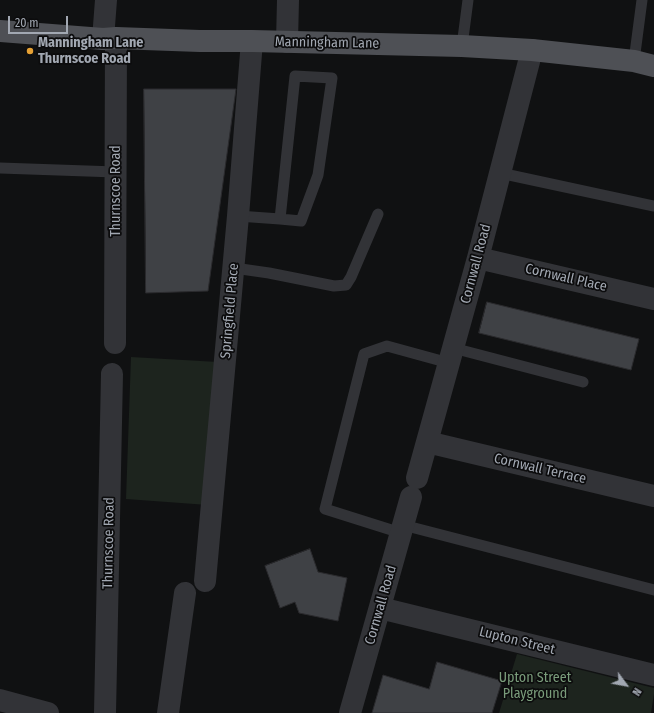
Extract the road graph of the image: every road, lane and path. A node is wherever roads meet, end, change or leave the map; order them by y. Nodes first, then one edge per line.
1 (106, 0) edge
2 (288, 0) edge
3 (468, 0) edge
4 (642, 0) edge
5 (0, 31) edge
6 (109, 39) junction
7 (252, 41) junction
8 (286, 42) junction
9 (462, 46) junction
10 (532, 50) junction
11 (644, 64) edge
12 (0, 168) edge
13 (116, 172) junction
14 (500, 173) junction
15 (654, 206) edge
16 (378, 214) dead end
17 (238, 216) junction
18 (280, 218) junction
19 (478, 258) junction
20 (234, 268) junction
21 (654, 299) edge
22 (115, 343) dead end
23 (451, 356) junction
24 (112, 374) dead end
25 (583, 382) dead end
26 (427, 442) junction
27 (654, 496) edge
28 (402, 529) junction
29 (205, 581) dead end
30 (654, 590) edge
31 (185, 593) dead end
32 (380, 608) junction
33 (654, 675) edge
34 (0, 700) edge
35 (48, 713) edge
36 (105, 713) edge
37 (168, 713) edge
38 (350, 713) edge

1 - 6 street, Thurnscoe Road
2 - 8 street
3 - 9 lane
4 - 11 lane
5 - 6 main road, Manningham Lane
6 - 7 main road, Manningham Lane
6 - 13 street, Thurnscoe Road
7 - 8 main road, Manningham Lane
7 - 17 street, Springfield Place
8 - 9 main road, Manningham Lane
9 - 10 main road, Manningham Lane
10 - 11 main road, Manningham Lane
10 - 14 street, Cornwall Road
12 - 13 lane
13 - 22 street, Thurnscoe Road
14 - 15 lane
14 - 19 street, Cornwall Road
16 - 20 lane
17 - 18 lane
17 - 20 street, Springfield Place
18 - 18 lane
19 - 21 street, Cornwall Place
19 - 23 street, Cornwall Road
20 - 29 street, Springfield Place
23 - 25 lane
23 - 26 street, Cornwall Road
23 - 28 lane
24 - 36 street, Thurnscoe Road
26 - 27 street, Cornwall Terrace
26 - 28 street, Cornwall Road
28 - 30 lane
28 - 32 street, Cornwall Road
31 - 37 street
32 - 33 street, Lupton Street
32 - 38 street, Cornwall Road
34 - 35 street

